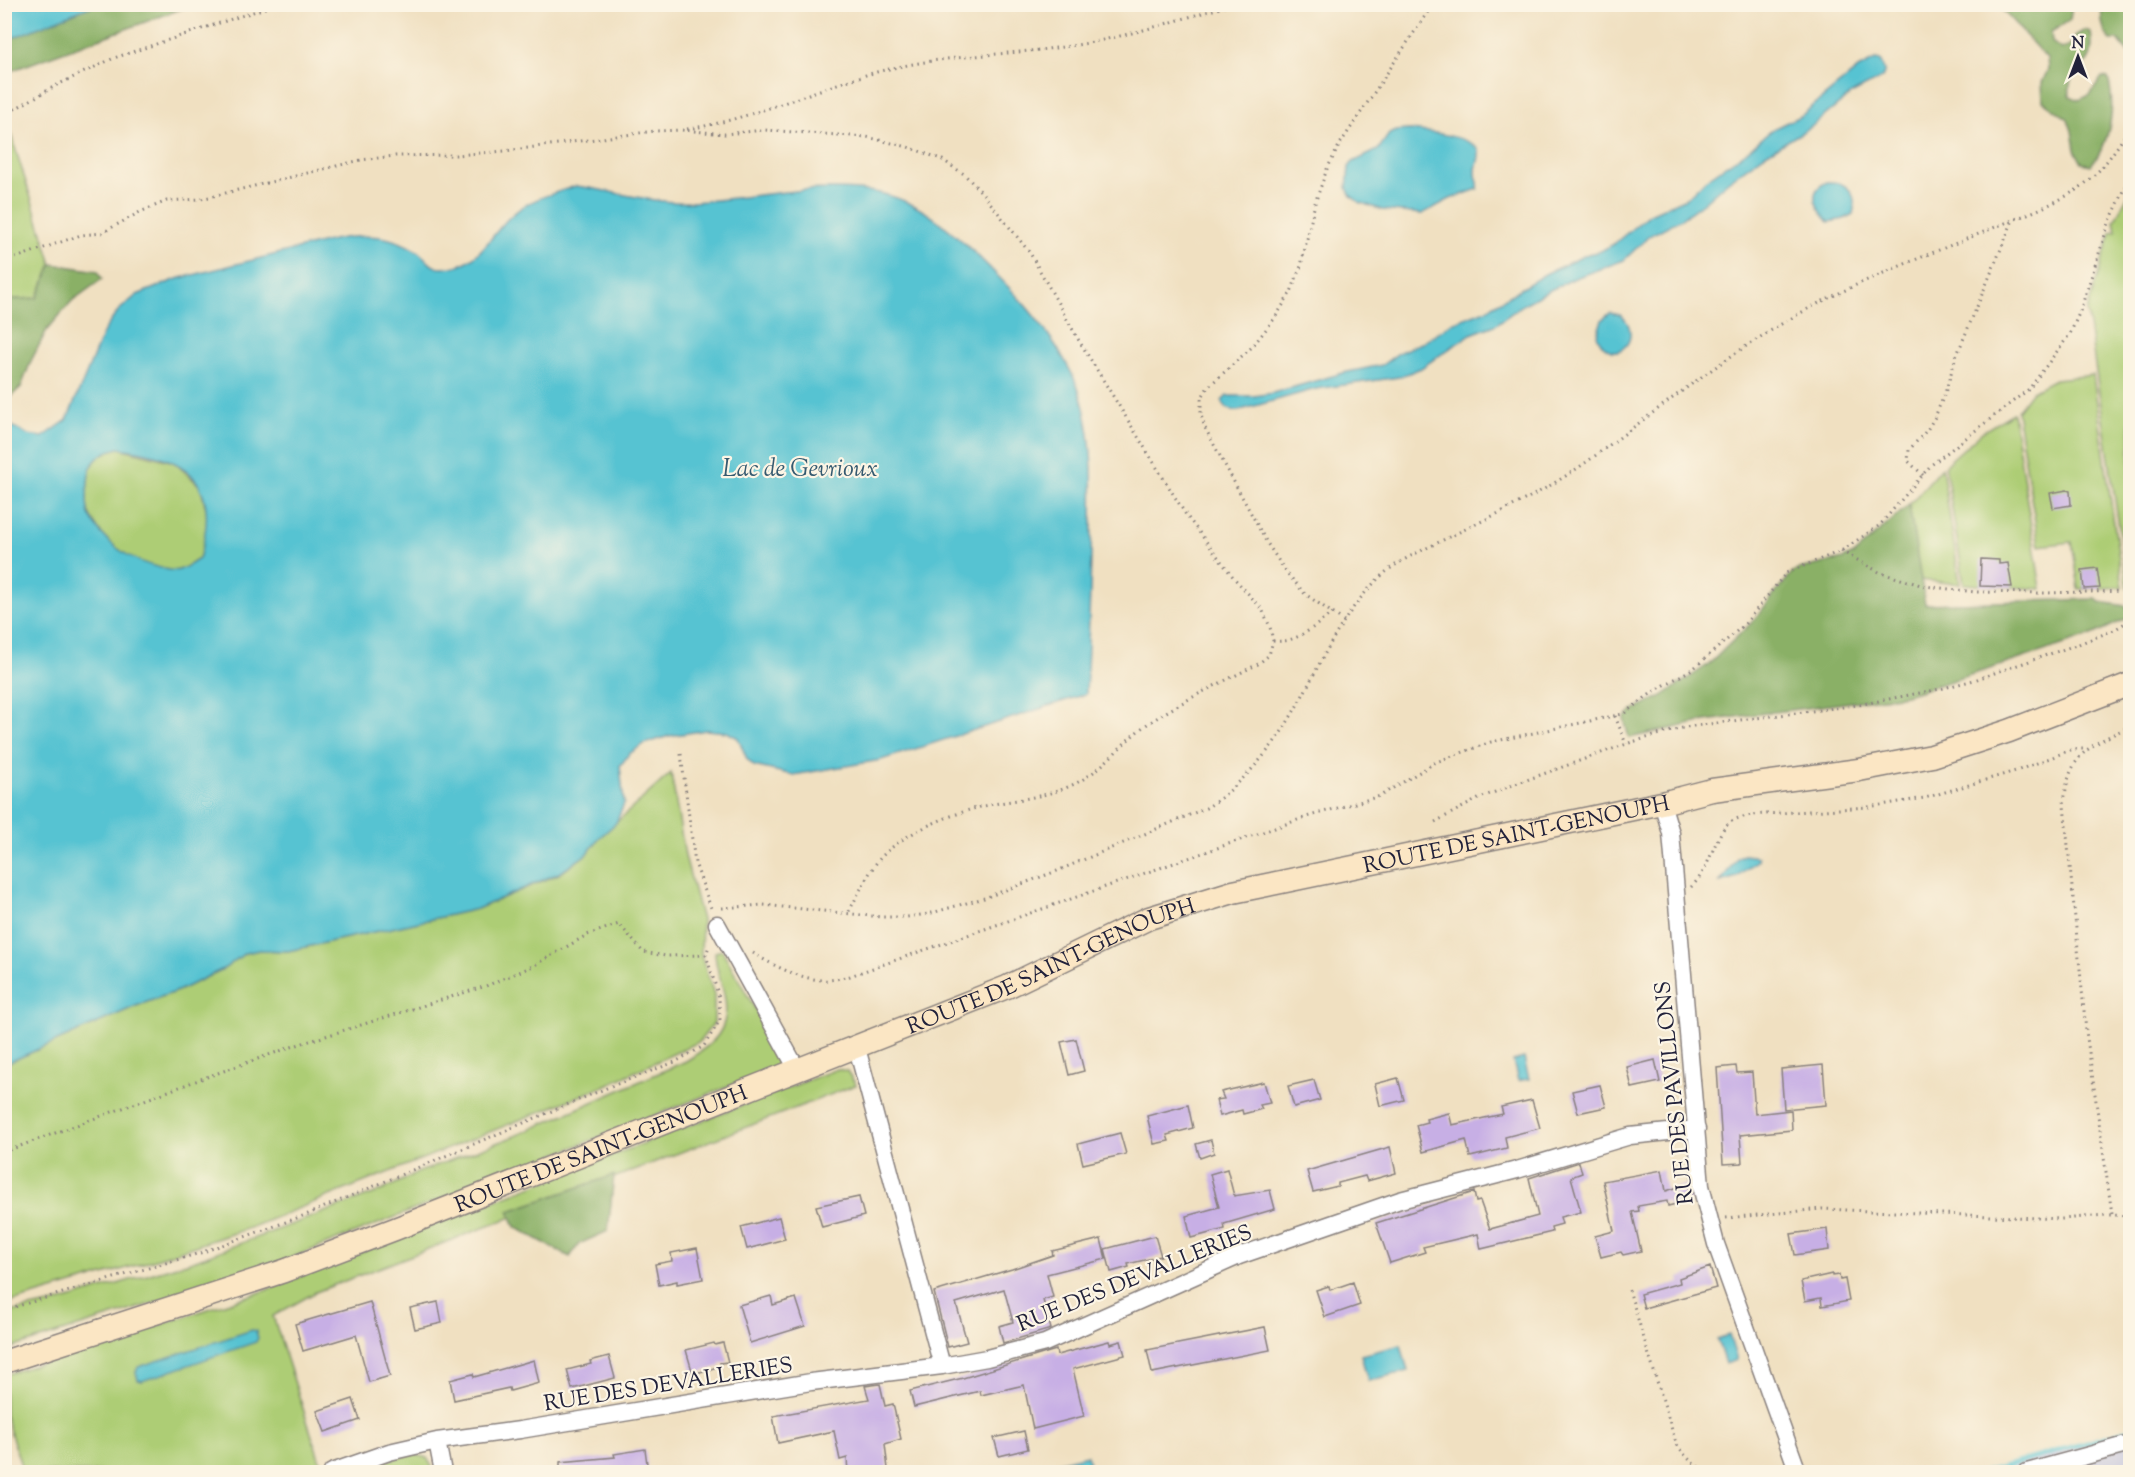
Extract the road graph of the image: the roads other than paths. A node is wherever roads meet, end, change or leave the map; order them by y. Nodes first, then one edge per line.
1 (2130, 684) edge
2 (1662, 803) junction
3 (717, 924) road end
4 (857, 1048) junction
5 (798, 1071) junction
6 (1697, 1129) junction
7 (4, 1362) edge
8 (942, 1365) junction
9 (437, 1441) junction
10 (2130, 1444) edge
11 (1797, 1470) edge
12 (332, 1473) edge
13 (443, 1473) edge
14 (2027, 1473) edge

1 - 2 street, ROUTE DE SAINT-GENOUPH
2 - 4 street, ROUTE DE SAINT-GENOUPH
2 - 6 street, RUE DES PAVILLONS
3 - 5 street
4 - 5 street, ROUTE DE SAINT-GENOUPH
4 - 8 street
5 - 7 street, ROUTE DE SAINT-GENOUPH
6 - 8 street, RUE DES DEVALLERIES
6 - 11 street, RUE DES PAVILLONS
8 - 9 street, RUE DES DEVALLERIES
9 - 12 street, RUE DES DEVALLERIES
9 - 13 street
10 - 14 street

